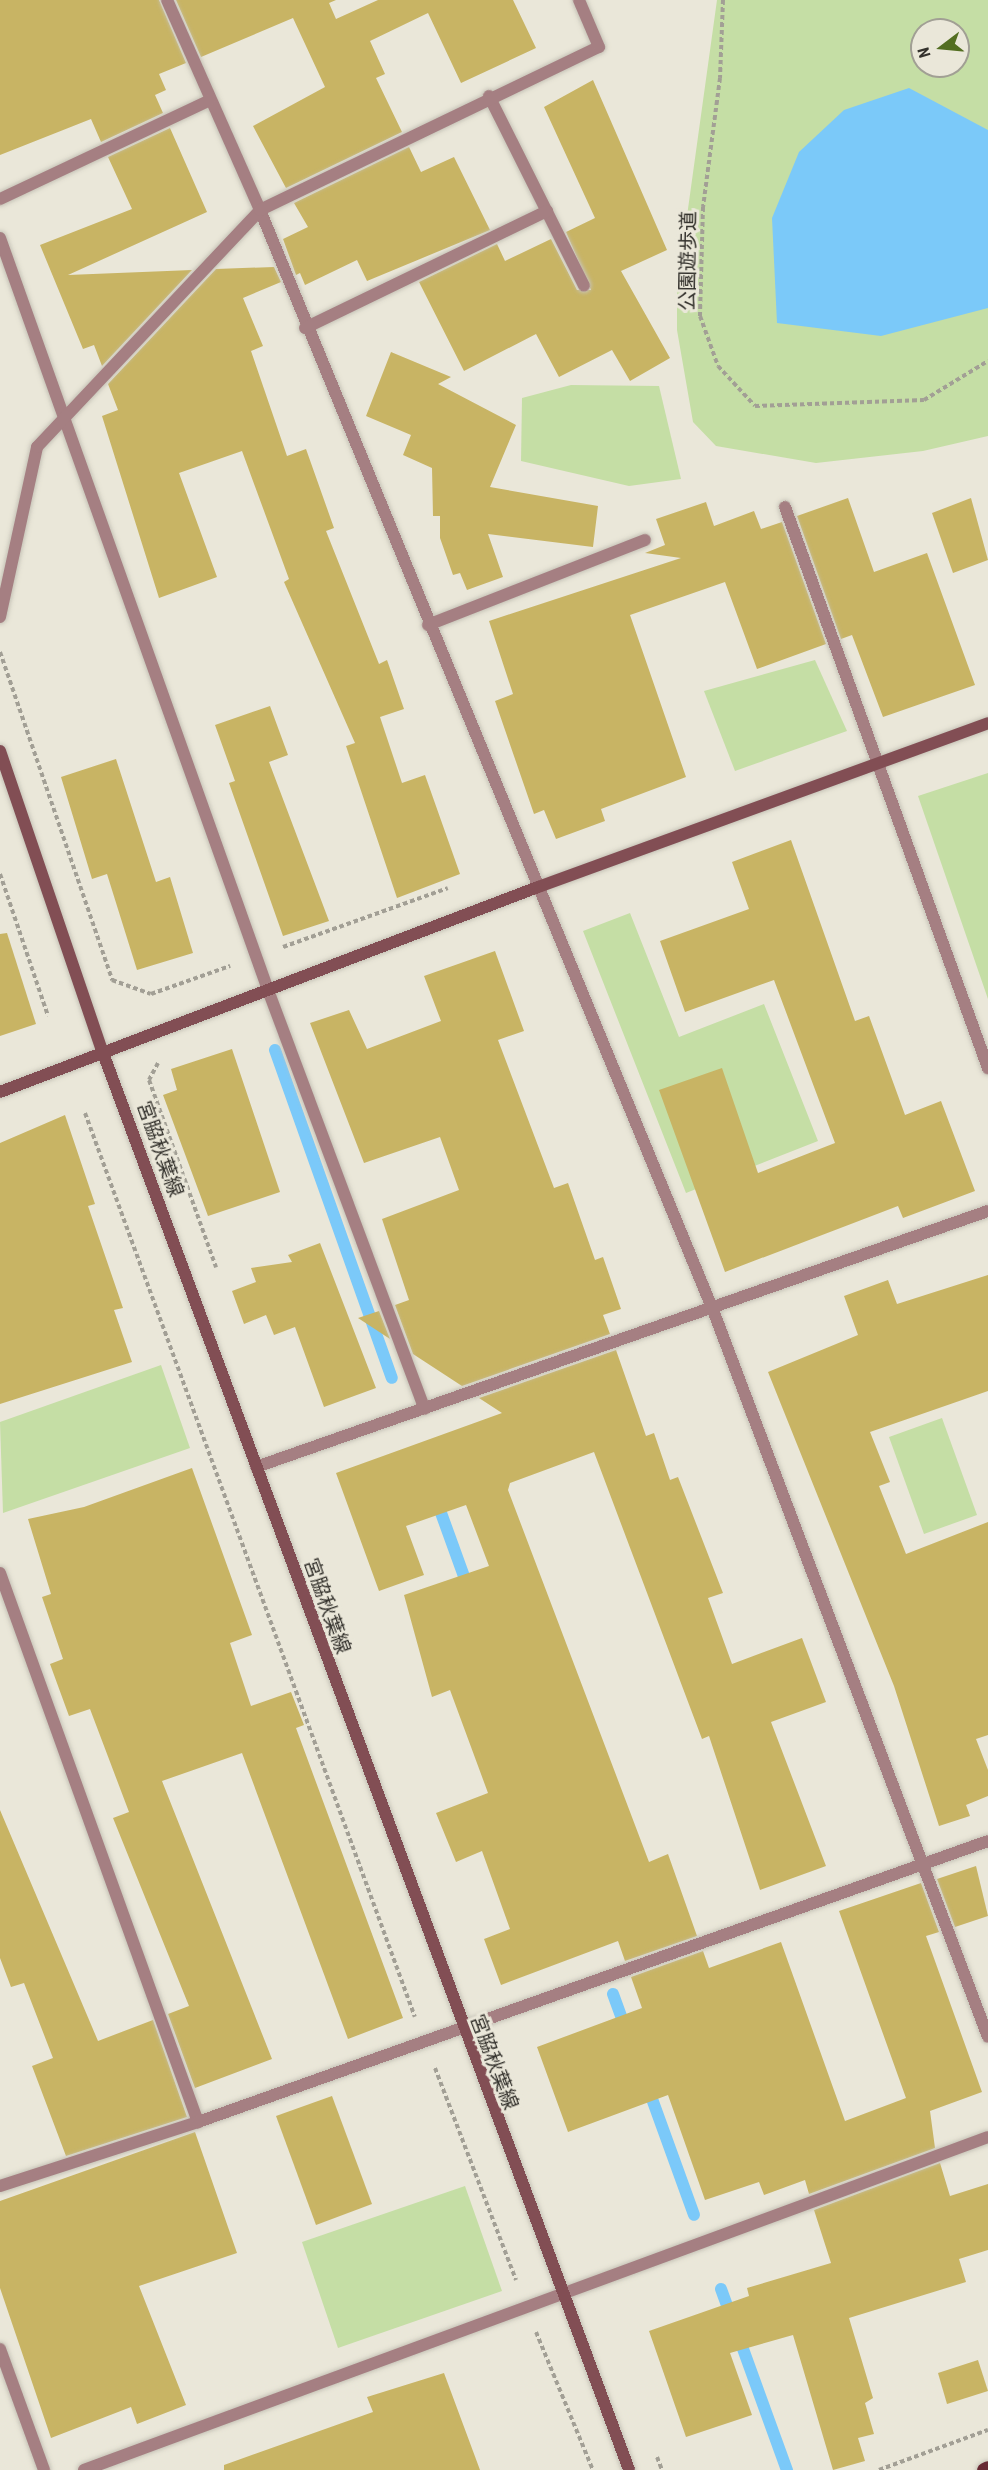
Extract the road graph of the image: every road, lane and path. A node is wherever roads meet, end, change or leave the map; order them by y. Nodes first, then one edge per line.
1 (167, 0) edge
2 (579, 0) edge
3 (723, 0) edge
4 (489, 96) junction
5 (210, 100) junction
6 (0, 199) edge
7 (260, 210) junction
8 (547, 211) junction
9 (0, 238) edge
10 (584, 286) dead end
11 (305, 328) junction
12 (988, 361) edge
13 (66, 417) junction
14 (785, 507) dead end
15 (645, 540) dead end
16 (0, 617) edge
17 (428, 625) junction
18 (0, 652) edge
19 (988, 723) edge
20 (0, 751) edge
21 (878, 763) junction
22 (0, 874) edge
23 (453, 886) dead end
24 (538, 887) junction
25 (274, 950) dead end
26 (241, 962) dead end
27 (268, 990) junction
28 (48, 1016) dead end
29 (103, 1053) junction
30 (160, 1060) dead end
31 (988, 1068) edge
32 (0, 1092) edge
33 (85, 1113) dead end
34 (988, 1211) edge
35 (217, 1270) dead end
36 (713, 1310) junction
37 (425, 1409) junction
38 (256, 1467) junction
39 (0, 1573) edge
40 (988, 1841) edge
41 (925, 1862) junction
42 (459, 2025) junction
43 (420, 2029) dead end
44 (988, 2037) edge
45 (433, 2062) dead end
46 (198, 2122) junction
47 (988, 2137) edge
48 (0, 2186) edge
49 (522, 2293) dead end
50 (564, 2297) junction
51 (534, 2326) dead end
52 (0, 2349) edge
53 (988, 2430) edge
54 (988, 2468) edge
55 (44, 2470) edge
56 (84, 2470) edge
57 (593, 2470) edge
58 (628, 2470) edge
59 (879, 2470) edge
60 (984, 2470) edge

1 - 5 street
2 - 4 street
3 - 12 path, 公園遊歩道
4 - 7 street
4 - 8 street
5 - 6 street
5 - 7 street
7 - 11 street
7 - 13 street
8 - 10 street
8 - 11 street
9 - 13 street
11 - 17 street
13 - 16 street
13 - 27 street
14 - 21 street
15 - 17 street
17 - 24 street
18 - 26 path
19 - 21 street
20 - 29 street, 宮脇秋葉線
21 - 24 street
21 - 31 street
22 - 28 path
23 - 25 path
24 - 27 street
24 - 36 street
27 - 29 street
27 - 37 street
29 - 32 street
29 - 38 street, 宮脇秋葉線
30 - 35 path
33 - 43 path
34 - 36 street
36 - 37 street
36 - 41 street
37 - 38 street
38 - 42 street, 宮脇秋葉線
39 - 46 street
40 - 41 street
41 - 42 street
41 - 44 street
42 - 46 street
42 - 50 street, 宮脇秋葉線
45 - 49 path
46 - 48 street
47 - 50 street
50 - 56 street
50 - 58 street, 宮脇秋葉線
51 - 57 path
52 - 55 street
53 - 59 path
54 - 60 main road

